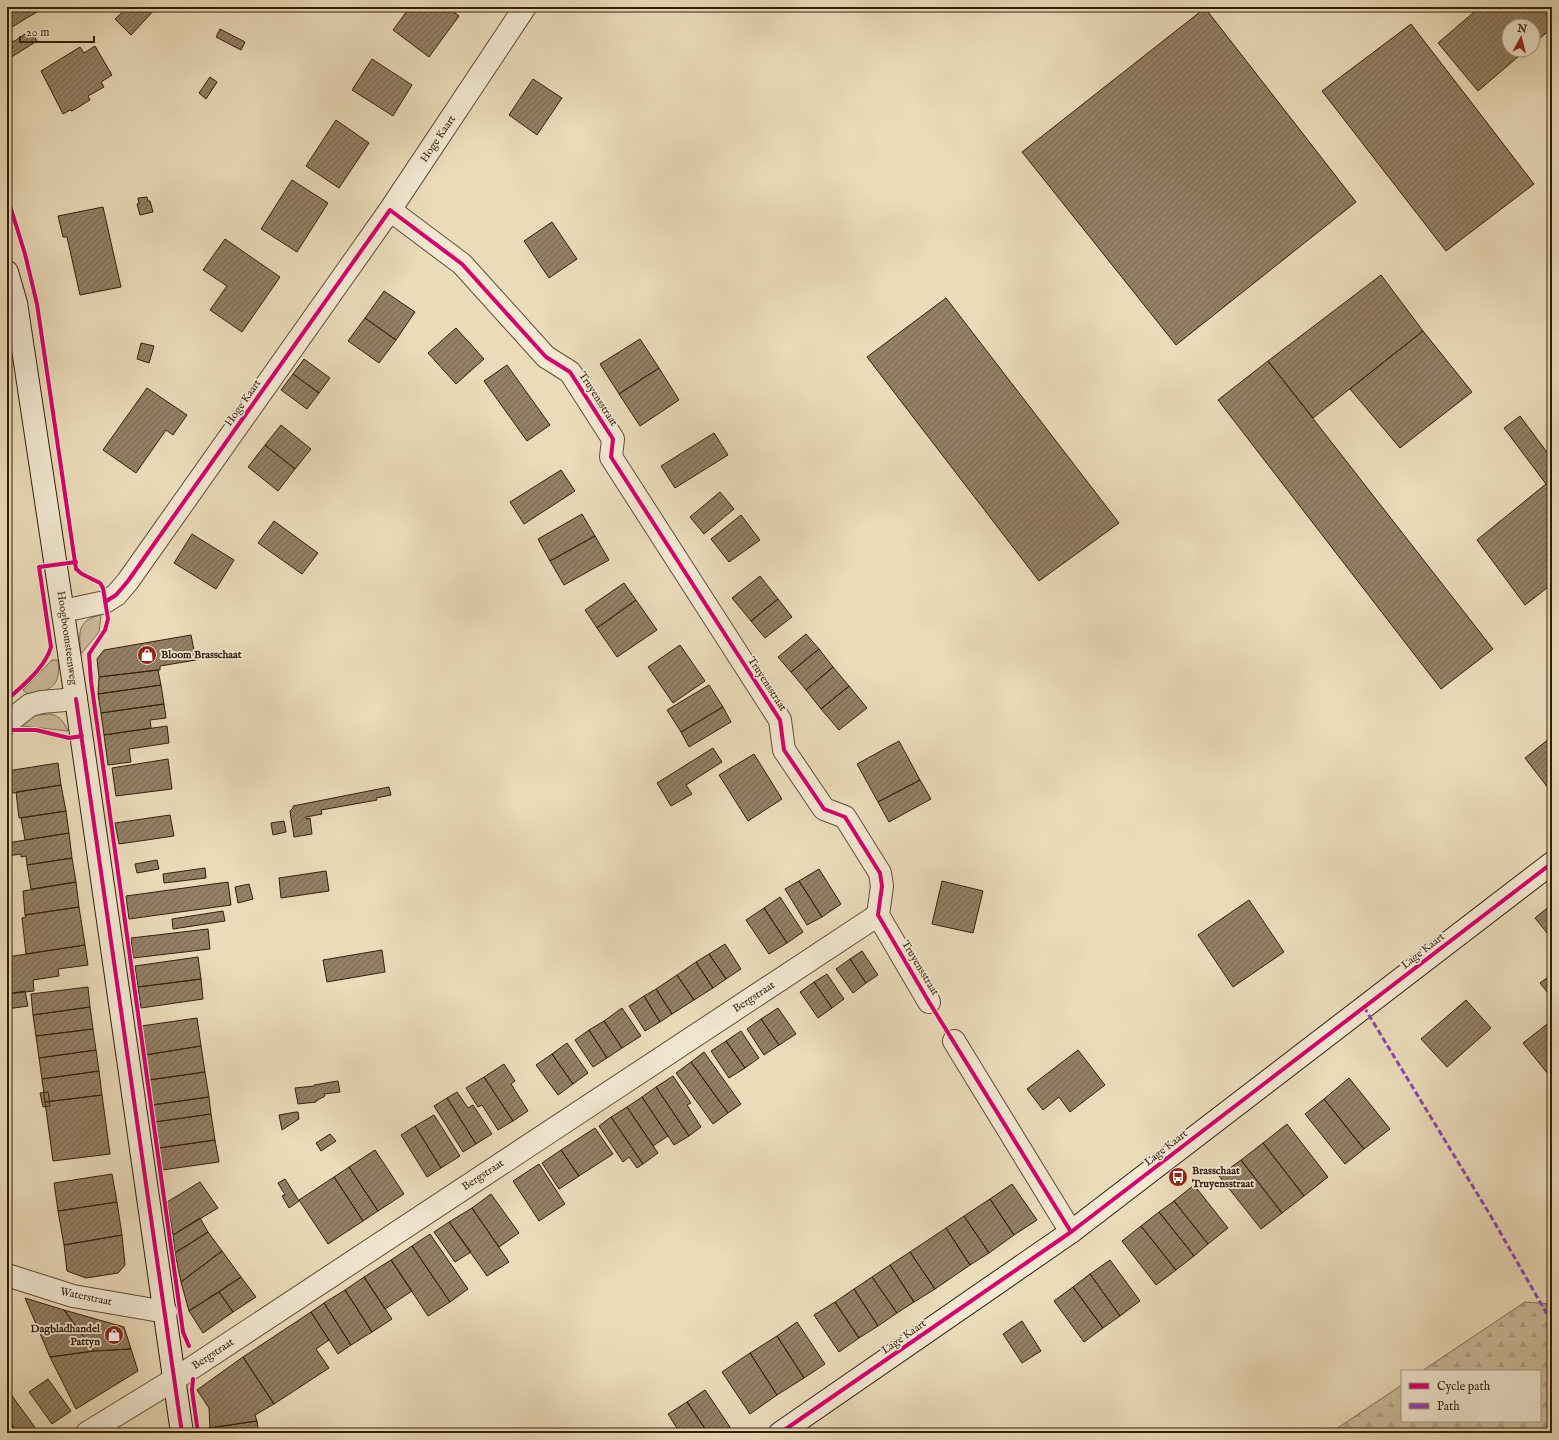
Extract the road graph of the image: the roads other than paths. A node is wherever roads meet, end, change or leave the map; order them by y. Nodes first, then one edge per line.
1 (525, 7) edge
2 (390, 210) junction
3 (7, 272) edge
4 (63, 611) junction
5 (76, 699) junction
6 (7, 723) edge
7 (1552, 863) edge
8 (878, 915) junction
9 (929, 1002) dead end
10 (954, 1041) dead end
11 (1071, 1232) junction
12 (7, 1275) edge
13 (166, 1312) junction
14 (175, 1379) junction
15 (87, 1433) edge
16 (182, 1433) edge
17 (780, 1433) edge

1 - 2 street, Hoge Kaart
2 - 4 street, Hoge Kaart
2 - 8 street, Truyensstraat
3 - 4 street, Hoogboomsteenweg
4 - 5 street, Hoogboomsteenweg
5 - 6 street
5 - 13 street, Hoogboomsteenweg
7 - 11 street, Lage Kaart
8 - 9 street, Truyensstraat
8 - 14 street, Bergstraat
10 - 11 street
11 - 17 street, Lage Kaart
12 - 13 street, Waterstraat
13 - 14 street, Hoogboomsteenweg
14 - 15 street, Bergstraat
14 - 16 street, Hoogboomsteenweg

